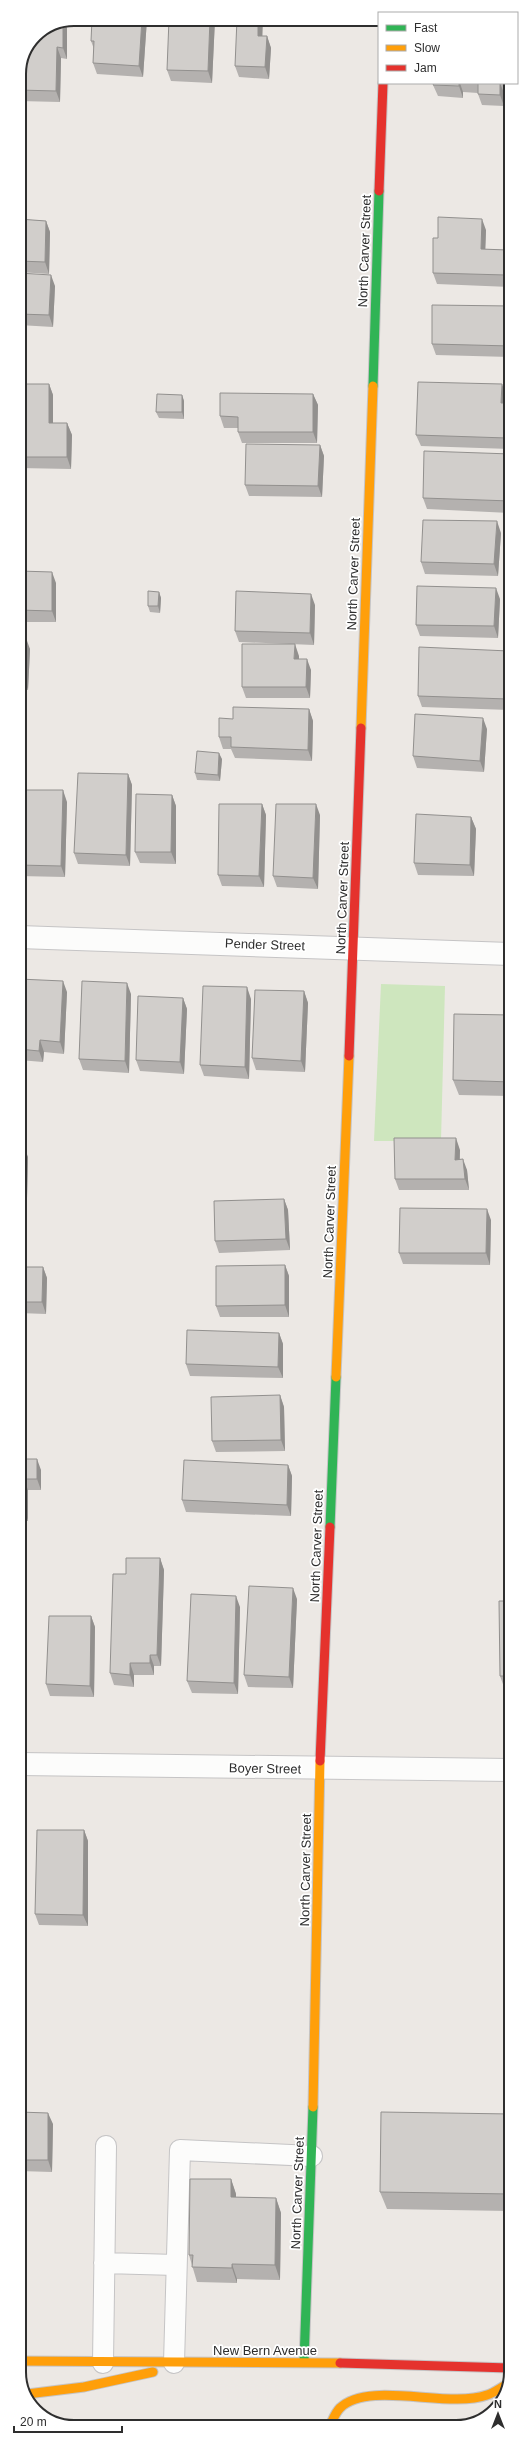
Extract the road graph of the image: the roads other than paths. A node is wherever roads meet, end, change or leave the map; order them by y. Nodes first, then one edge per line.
1 (383, 84) edge
2 (26, 937) edge
3 (354, 947) junction
4 (504, 954) edge
5 (26, 1764) edge
6 (320, 1769) junction
7 (504, 1770) edge
8 (106, 2146) dead end
9 (312, 2156) junction
10 (104, 2263) junction
11 (176, 2265) junction
12 (26, 2360) edge
13 (304, 2362) junction
14 (103, 2363) junction
15 (174, 2363) junction
16 (197, 2363) junction
17 (504, 2368) edge
18 (501, 2387) edge
19 (31, 2393) edge
20 (331, 2420) edge

1 - 3 street, North Carver Street
2 - 3 street, Pender Street
3 - 4 street, Pender Street
3 - 6 street, North Carver Street
5 - 6 street, Boyer Street
6 - 7 street, Boyer Street
6 - 9 street, North Carver Street
8 - 10 lane
9 - 11 lane
9 - 13 street, North Carver Street
10 - 11 lane
10 - 14 lane
11 - 15 lane
12 - 14 street, New Bern Avenue
13 - 16 street, New Bern Avenue
13 - 17 street, New Bern Avenue
14 - 15 street, New Bern Avenue
15 - 16 street, New Bern Avenue
16 - 19 street
18 - 20 street

